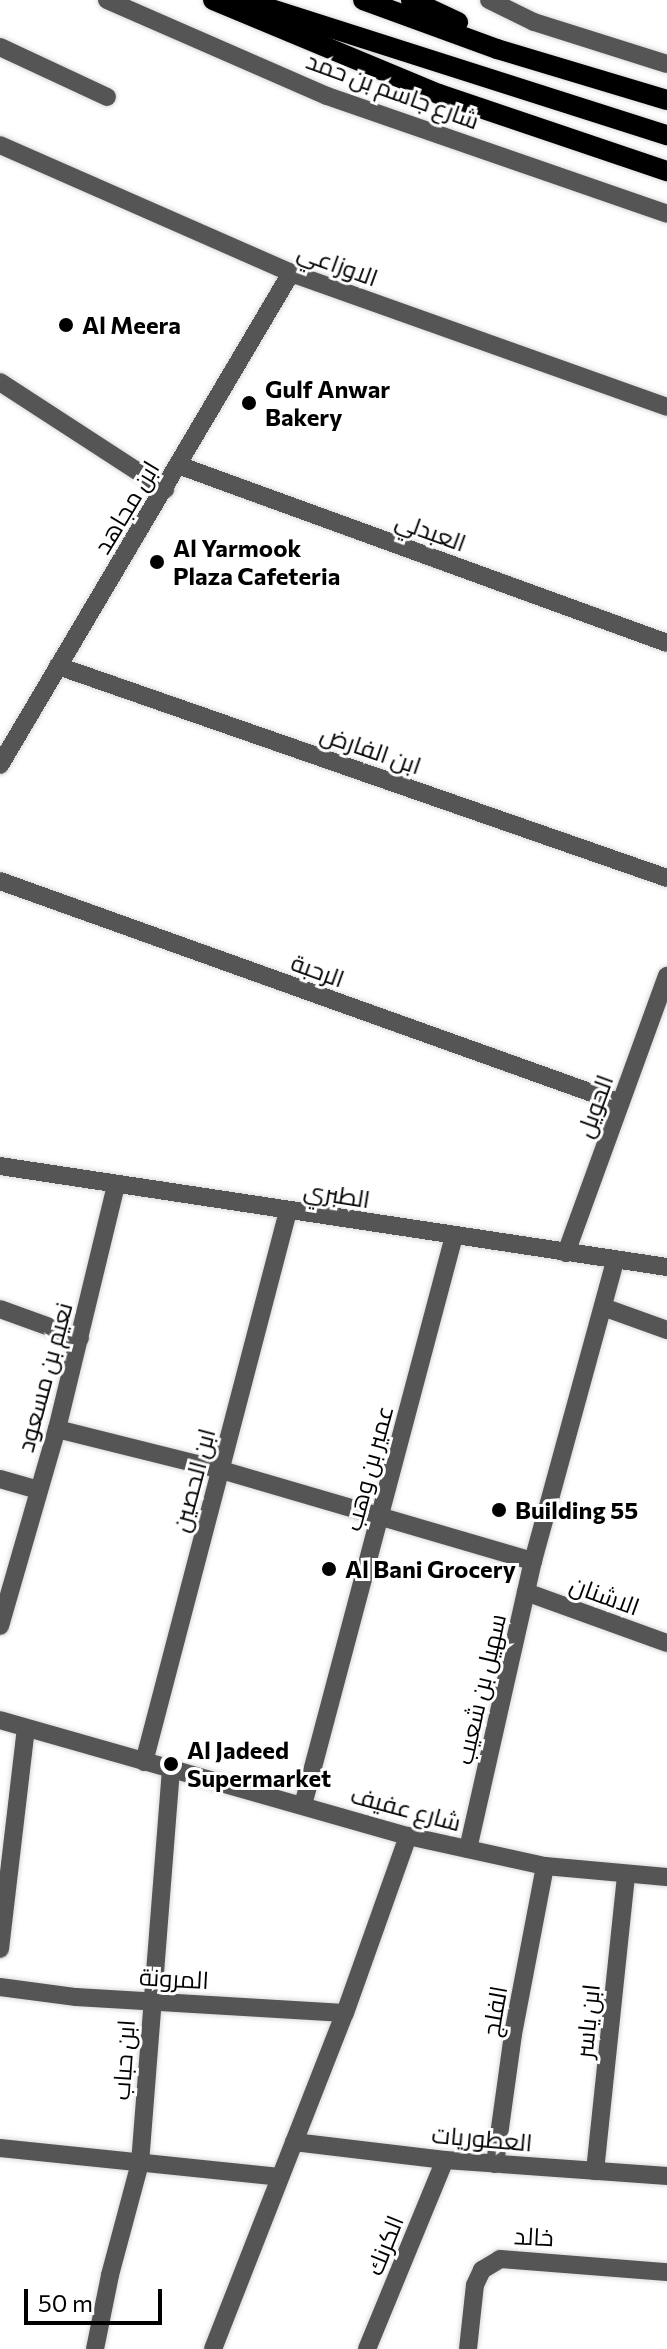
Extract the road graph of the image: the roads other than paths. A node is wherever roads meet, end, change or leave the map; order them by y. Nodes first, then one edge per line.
1 (107, 0) edge
2 (213, 0) edge
3 (243, 0) edge
4 (363, 0) edge
5 (411, 0) edge
6 (489, 0) edge
7 (0, 47) edge
8 (497, 49) junction
9 (667, 64) edge
10 (107, 97) dead end
11 (667, 100) edge
12 (667, 135) edge
13 (0, 145) edge
14 (667, 171) edge
15 (667, 214) edge
16 (291, 273) junction
17 (0, 382) edge
18 (667, 407) edge
19 (178, 465) junction
20 (165, 489) junction
21 (667, 643) edge
22 (58, 666) junction
23 (0, 765) edge
24 (667, 878) edge
25 (0, 881) edge
26 (667, 976) edge
27 (620, 1103) junction
28 (0, 1166) edge
29 (116, 1185) junction
30 (288, 1211) junction
31 (454, 1236) junction
32 (566, 1253) junction
33 (615, 1261) junction
34 (667, 1267) edge
35 (603, 1307) junction
36 (0, 1309) edge
37 (667, 1330) edge
38 (80, 1338) junction
39 (57, 1429) junction
40 (221, 1470) junction
41 (0, 1479) edge
42 (38, 1490) junction
43 (380, 1517) junction
44 (533, 1561) junction
45 (526, 1592) junction
46 (0, 1626) edge
47 (667, 1643) edge
48 (0, 1720) edge
49 (26, 1729) junction
50 (144, 1762) junction
51 (171, 1769) junction
52 (303, 1805) junction
53 (408, 1836) junction
54 (468, 1849) junction
55 (545, 1866) junction
56 (665, 1872) edge
57 (626, 1875) junction
58 (0, 1949) edge
59 (0, 1987) edge
60 (152, 2000) junction
61 (345, 2013) junction
62 (294, 2142) junction
63 (0, 2148) edge
64 (445, 2160) junction
65 (140, 2163) junction
66 (495, 2164) junction
67 (595, 2171) junction
68 (667, 2176) edge
69 (280, 2177) junction
70 (667, 2272) edge
71 (215, 2346) edge
72 (95, 2349) edge
73 (235, 2349) edge
74 (367, 2349) edge
75 (468, 2349) edge

1 - 15 street, شارع جاسم بن حمد
2 - 14 main road, شارع جاسم بن حمد
3 - 12 main road
4 - 8 main road
5 - 8 main road
6 - 9 street
7 - 10 street
8 - 11 main road
13 - 16 street, الاوزاعي
16 - 18 street, الاوزاعي
16 - 19 street, ابن مجاهد
17 - 20 street
19 - 20 street, ابن مجاهد
19 - 21 street, العبدلي
20 - 22 street, ابن مجاهد
22 - 23 street, ابن مجاهد
22 - 24 street, ابن الفارض
25 - 27 street, الرحبة
26 - 27 street, الحويل
27 - 32 street, الحويل
28 - 29 street, الطبري
29 - 30 street, الطبري
29 - 38 street, نعيم بن مسعود
30 - 31 street, الطبري
30 - 40 street, ابن الحصين
31 - 32 street, الطبري
31 - 43 street, عمير بن وهب
32 - 33 street, الطبري
33 - 34 street, الطبري
33 - 35 street, سهيل بن شعيب
35 - 37 street
35 - 44 street, سهيل بن شعيب
36 - 38 street
38 - 39 street, نعيم بن مسعود
39 - 40 street
39 - 42 street, نعيم بن مسعود
40 - 43 street
40 - 50 street, ابن الحصين
41 - 42 street
42 - 46 street, نعيم بن مسعود
43 - 44 street
43 - 52 street, عمير بن وهب
44 - 45 street, سهيل بن شعيب
45 - 47 street, الاشنان
45 - 54 street, سهيل بن شعيب
48 - 49 street, شارع عفيف
49 - 50 street, شارع عفيف
49 - 58 street
50 - 51 street, شارع عفيف
51 - 52 street, شارع عفيف
51 - 60 street, ابن حباب
52 - 53 street, شارع عفيف
53 - 54 street, شارع عفيف
53 - 61 street
54 - 55 street, شارع عفيف
55 - 57 street, شارع عفيف
55 - 66 street, الفلج
56 - 57 street, شارع عفيف
57 - 67 street, ابن ياسر
59 - 60 street, المرونة
60 - 61 street, المرونة
60 - 65 street, ابن حباب
61 - 62 street
62 - 64 street, العطوريات
62 - 69 street
63 - 65 street
64 - 66 street, العطوريات
64 - 74 street, الكرنك
65 - 69 street
65 - 72 street, ابن حباب
66 - 67 street, العطوريات
67 - 68 street, العطوريات
69 - 71 street
70 - 75 street, خالد
71 - 73 street

